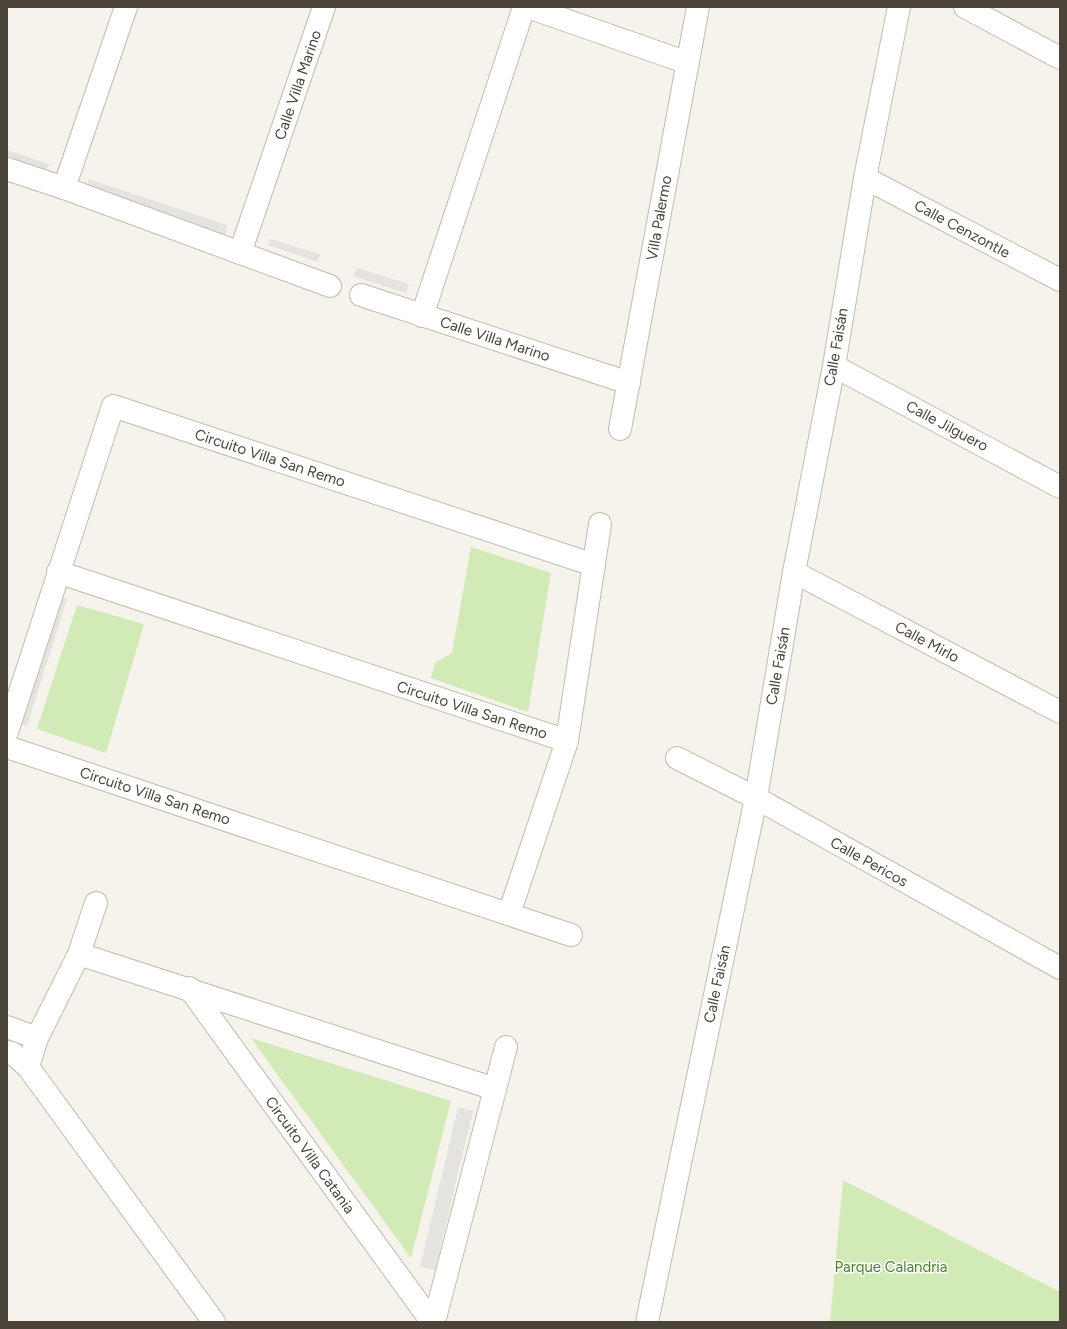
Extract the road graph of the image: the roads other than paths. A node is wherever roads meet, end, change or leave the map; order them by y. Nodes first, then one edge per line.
1 (126, 7) edge
2 (324, 7) edge
3 (524, 7) edge
4 (528, 7) edge
5 (698, 7) edge
6 (899, 7) edge
7 (964, 7) edge
8 (1060, 58) edge
9 (688, 63) junction
10 (7, 169) edge
11 (865, 178) junction
12 (64, 188) junction
13 (240, 253) junction
14 (1060, 280) edge
15 (330, 286) dead end
16 (361, 295) dead end
17 (422, 316) junction
18 (834, 366) junction
19 (629, 383) junction
20 (620, 429) dead end
21 (1060, 487) edge
22 (600, 524) dead end
23 (594, 565) junction
24 (58, 572) junction
25 (794, 572) junction
26 (1060, 712) edge
27 (7, 732) edge
28 (568, 741) junction
29 (7, 747) edge
30 (677, 758) dead end
31 (756, 798) junction
32 (96, 903) dead end
33 (509, 914) junction
34 (571, 935) dead end
35 (79, 954) junction
36 (1060, 968) edge
37 (189, 988) junction
38 (7, 1027) edge
39 (37, 1038) junction
40 (506, 1047) dead end
41 (7, 1052) edge
42 (28, 1067) junction
43 (495, 1089) junction
44 (214, 1322) edge
45 (433, 1322) edge
46 (647, 1322) edge

1 - 12 street
2 - 13 street, Calle Villa Marino
3 - 17 street
4 - 9 street
5 - 9 street, Villa Palermo
6 - 11 street, Calle Faisán
7 - 8 street
9 - 19 street, Villa Palermo
10 - 12 street
11 - 14 street, Calle Cenzontle
11 - 18 street, Calle Faisán
12 - 13 street
13 - 15 street
16 - 17 street, Calle Villa Marino
17 - 19 street, Calle Villa Marino
18 - 21 street, Calle Jilguero
18 - 25 street, Calle Faisán
19 - 20 street, Villa Palermo
22 - 23 street, Circuito Villa San Remo
23 - 24 street, Circuito Villa San Remo
23 - 28 street, Circuito Villa San Remo
24 - 27 street, Circuito Villa San Remo
24 - 28 street, Circuito Villa San Remo
25 - 26 street, Calle Mirlo
25 - 31 street, Calle Faisán
28 - 33 street, Circuito Villa San Remo
29 - 33 street, Circuito Villa San Remo
30 - 31 street, Calle Pericos
31 - 36 street, Calle Pericos
31 - 46 street, Calle Faisán
32 - 35 street
33 - 34 street, Circuito Villa San Remo
35 - 37 street
35 - 39 street
37 - 43 street
37 - 45 street, Circuito Villa Catania
38 - 39 street
39 - 42 street
40 - 43 street, Circuito Villa Catania
41 - 42 street
42 - 44 street
43 - 45 street, Circuito Villa Catania

